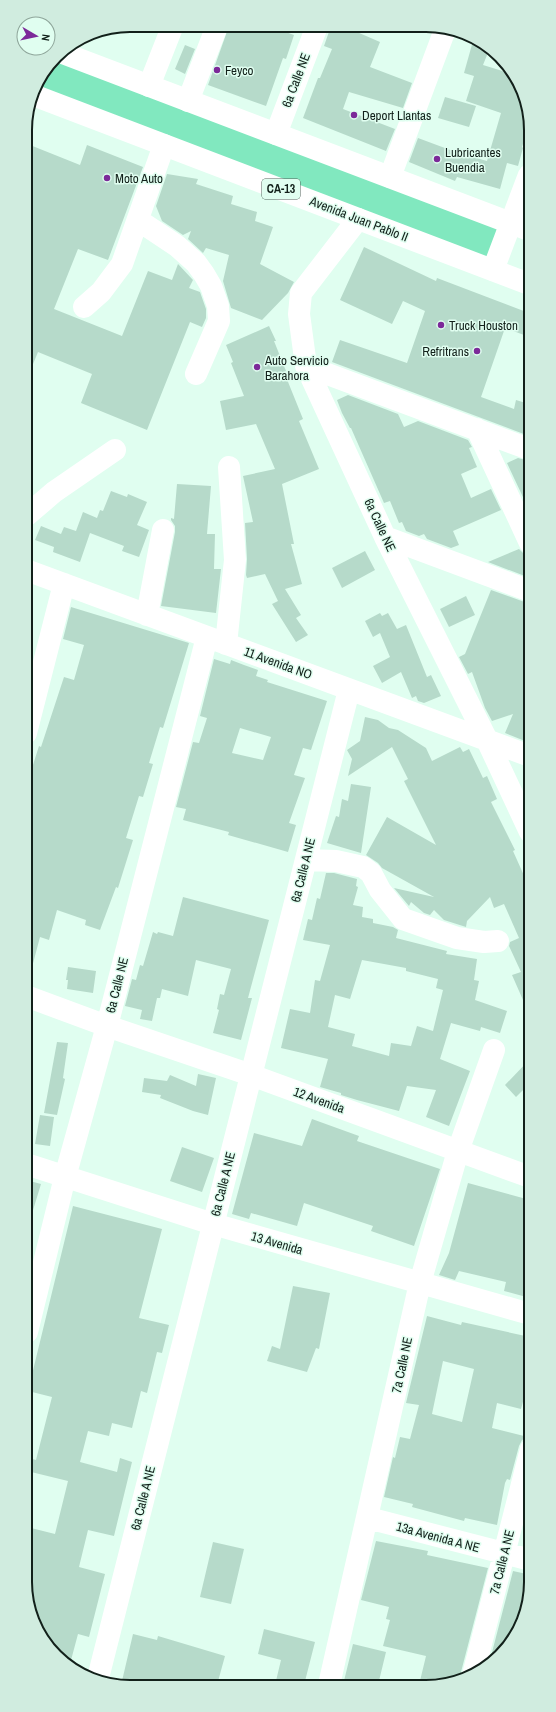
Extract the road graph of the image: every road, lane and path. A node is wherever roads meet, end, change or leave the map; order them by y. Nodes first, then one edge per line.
1 (169, 32) edge
2 (215, 32) edge
3 (314, 32) edge
4 (443, 34) edge
5 (68, 55) edge
6 (149, 86) junction
7 (38, 97) edge
8 (188, 101) junction
9 (276, 134) junction
10 (164, 145) junction
11 (390, 177) junction
12 (524, 203) edge
13 (358, 219) junction
14 (138, 220) junction
15 (520, 226) edge
16 (493, 270) junction
17 (524, 282) edge
18 (84, 308) dead end
19 (306, 366) junction
20 (196, 374) dead end
21 (477, 429) junction
22 (524, 447) edge
23 (116, 450) dead end
24 (229, 467) dead end
25 (32, 511) edge
26 (163, 530) dead end
27 (524, 530) edge
28 (385, 537) junction
29 (32, 572) edge
30 (64, 584) junction
31 (524, 589) edge
32 (147, 615) junction
33 (216, 641) junction
34 (349, 690) junction
35 (32, 710) edge
36 (487, 740) junction
37 (524, 754) edge
38 (524, 819) edge
39 (306, 860) junction
40 (498, 941) dead end
41 (32, 998) edge
42 (107, 1026) junction
43 (494, 1050) dead end
44 (251, 1075) junction
45 (458, 1151) junction
46 (32, 1166) edge
47 (524, 1175) edge
48 (65, 1177) junction
49 (213, 1224) junction
50 (420, 1283) junction
51 (32, 1312) edge
52 (524, 1312) edge
53 (524, 1476) edge
54 (368, 1518) junction
55 (504, 1554) junction
56 (524, 1558) edge
57 (475, 1667) edge
58 (99, 1675) edge
59 (330, 1680) edge

1 - 6 main road
2 - 8 main road
3 - 9 main road, 6a Calle NE
4 - 11 main road
5 - 6 main road
6 - 8 main road
7 - 10 main road, Avenida Juan Pablo II / CA-13
8 - 9 main road
9 - 11 main road
10 - 13 main road, Avenida Juan Pablo II / CA-13
10 - 14 main road
11 - 15 main road
12 - 15 main road
13 - 16 main road, Avenida Juan Pablo II / CA-13
13 - 19 main road, 6a Calle NE
14 - 18 main road
14 - 20 main road
15 - 16 main road
16 - 17 main road, Avenida Juan Pablo II / CA-13
19 - 21 main road
19 - 28 main road, 6a Calle NE
21 - 22 main road
21 - 27 main road
23 - 25 main road
24 - 33 main road, 6a Calle NE
26 - 32 main road
28 - 31 main road
28 - 36 main road, 6a Calle NE
29 - 30 main road, 11 Avenida NO
30 - 32 main road, 11 Avenida NO
30 - 35 main road
32 - 33 main road, 11 Avenida NO
33 - 34 main road, 11 Avenida NO
33 - 42 main road, 6a Calle NE
34 - 36 main road, 11 Avenida NO
34 - 39 main road, 6a Calle A NE
36 - 37 main road, 11 Avenida NO
36 - 38 main road, 6a Calle NE
39 - 40 main road
39 - 44 main road, 6a Calle A NE
41 - 42 main road, 12 Avenida
42 - 44 main road, 12 Avenida
42 - 48 main road, 6a Calle NE
43 - 45 main road, 7a Calle NE
44 - 45 main road, 12 Avenida
44 - 49 main road, 6a Calle A NE
45 - 47 main road, 12 Avenida
45 - 50 main road, 7a Calle NE
46 - 48 main road, 13 Avenida
48 - 49 main road, 13 Avenida
48 - 51 main road, 6a Calle NE
49 - 50 main road, 13 Avenida
49 - 58 main road, 6a Calle A NE
50 - 52 main road, 13 Avenida
50 - 54 main road, 7a Calle NE
53 - 55 main road, 7a Calle A NE
54 - 55 main road, 13a Avenida A NE
54 - 59 main road, 7a Calle NE
55 - 56 main road, 13a Avenida A NE
55 - 57 main road, 7a Calle A NE

